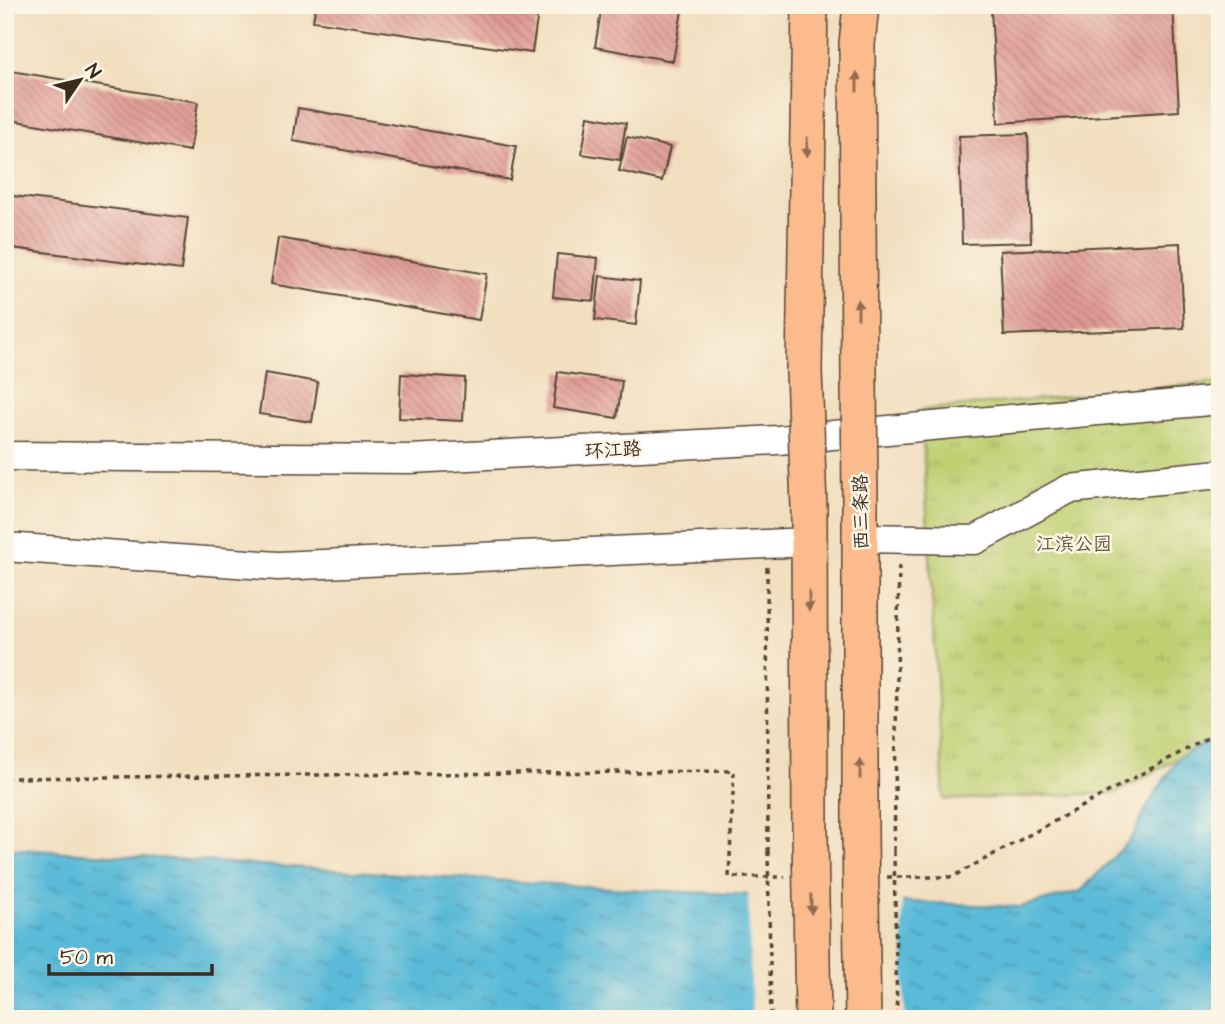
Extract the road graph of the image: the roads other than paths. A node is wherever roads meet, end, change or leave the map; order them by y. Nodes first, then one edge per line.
1 (810, 5) edge
2 (861, 5) edge
3 (1220, 400) edge
4 (5, 456) edge
5 (1220, 474) edge
6 (809, 525) junction
7 (861, 538) junction
8 (5, 547) edge
9 (813, 1019) edge
10 (863, 1019) edge

1 -> 6 main road, bridge
7 -> 2 main road, 西三条路, bridge
3 - 4 street, 环江路
5 - 7 street
6 - 8 street
6 -> 9 main road, bridge
10 -> 7 main road, 西三条路, bridge

